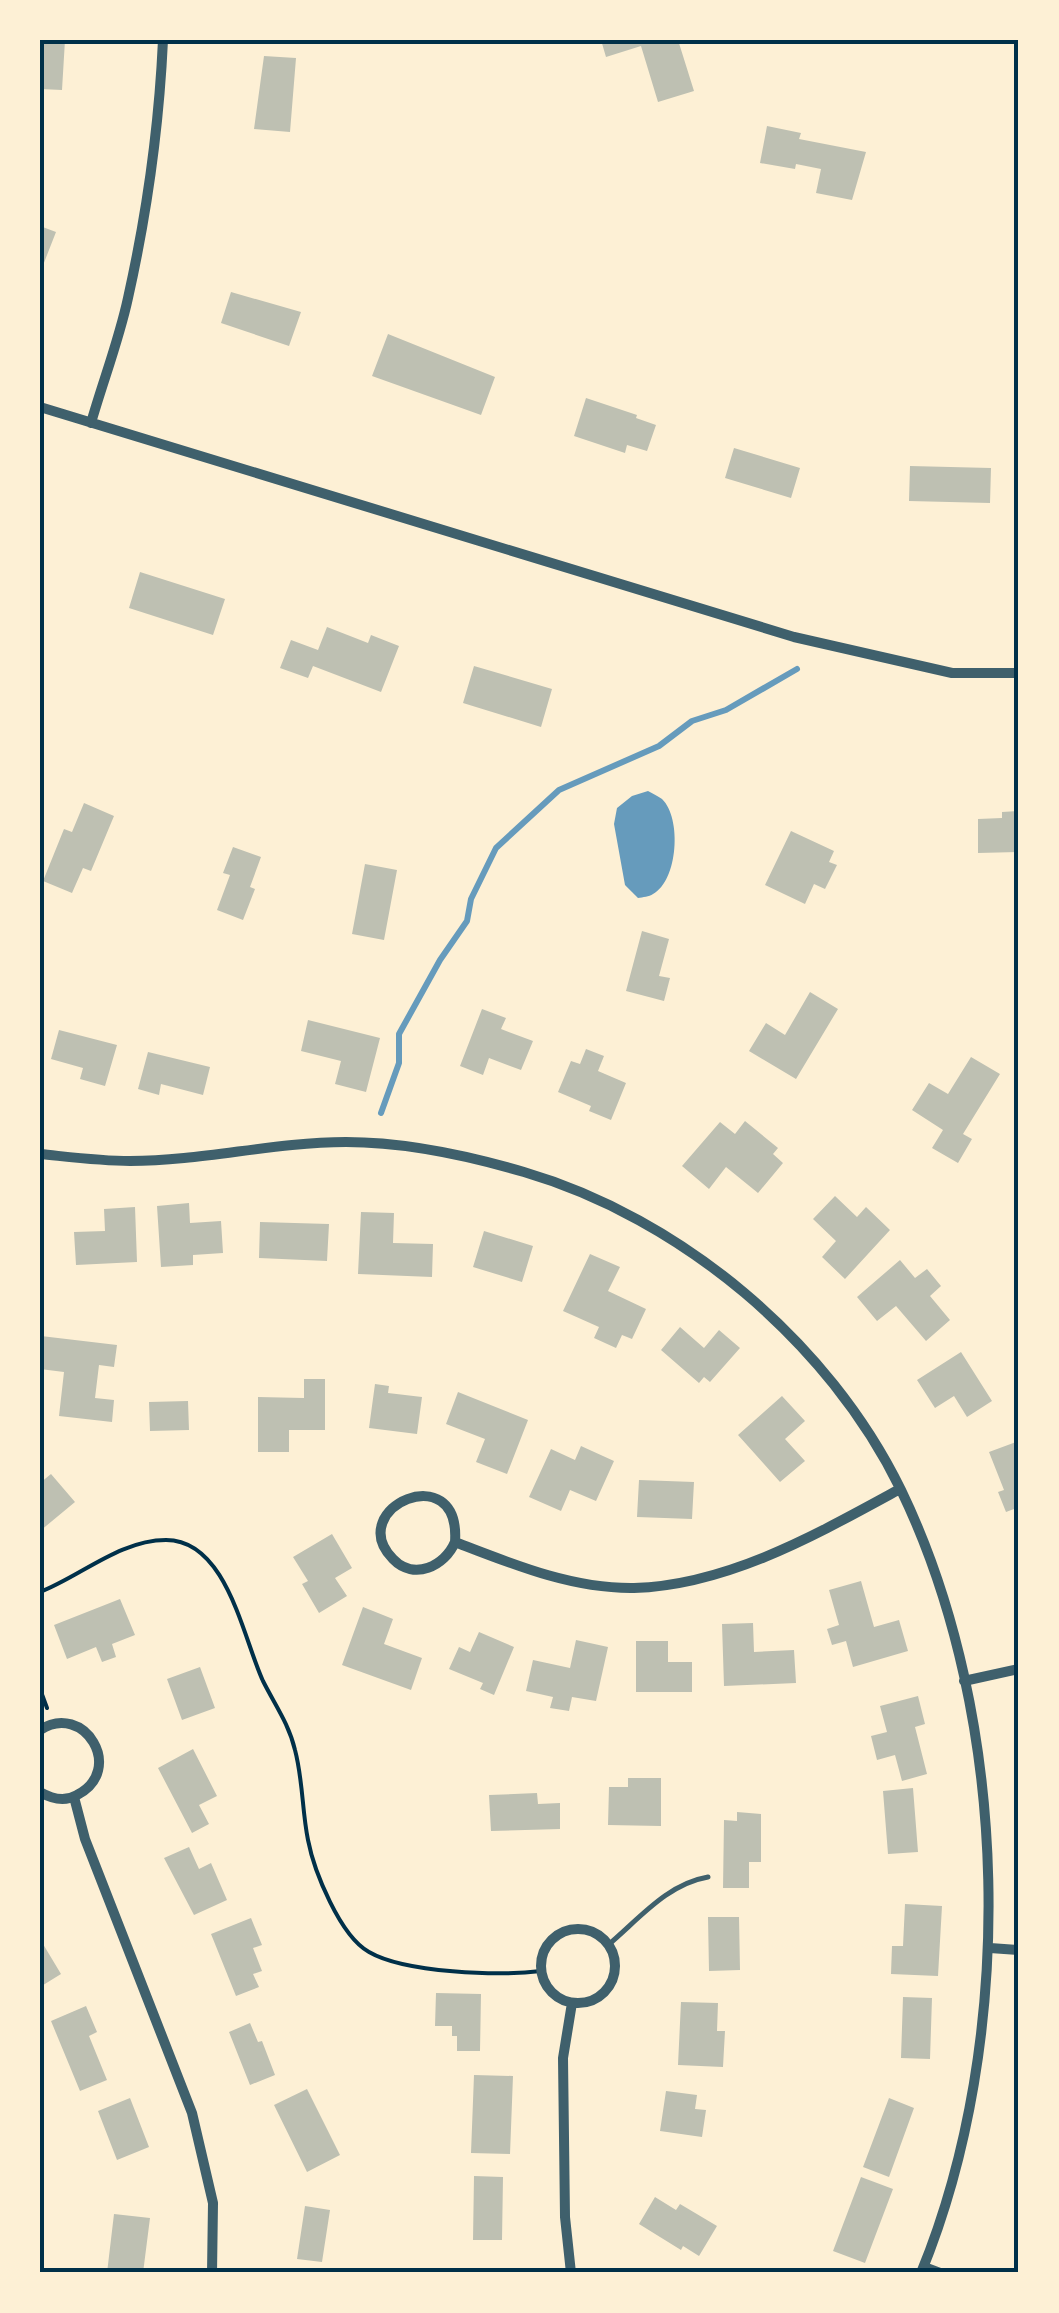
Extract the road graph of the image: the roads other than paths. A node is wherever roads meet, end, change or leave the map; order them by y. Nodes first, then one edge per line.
1 (164, 40) edge
2 (40, 407) edge
3 (90, 422) junction
4 (1019, 673) edge
5 (40, 1154) edge
6 (900, 1489) junction
7 (456, 1542) junction
8 (1019, 1669) edge
9 (964, 1681) junction
10 (40, 1730) edge
11 (40, 1792) edge
12 (74, 1798) junction
13 (708, 1876) dead end
14 (608, 1945) junction
15 (990, 1948) junction
16 (1019, 1950) edge
17 (572, 2003) junction
18 (922, 2270) edge
19 (212, 2273) edge
20 (571, 2273) edge
21 (940, 2273) edge

1 - 3 street
2 - 3 street
3 - 4 street
5 - 6 street
6 - 7 street
6 - 9 street
7 - 7 street
8 - 9 street
9 - 15 street
10 - 12 street
11 - 12 street
12 - 19 street
13 - 14 lane
14 - 17 street
14 - 17 street
15 - 16 street
15 - 18 street
17 - 20 street
18 - 21 street

